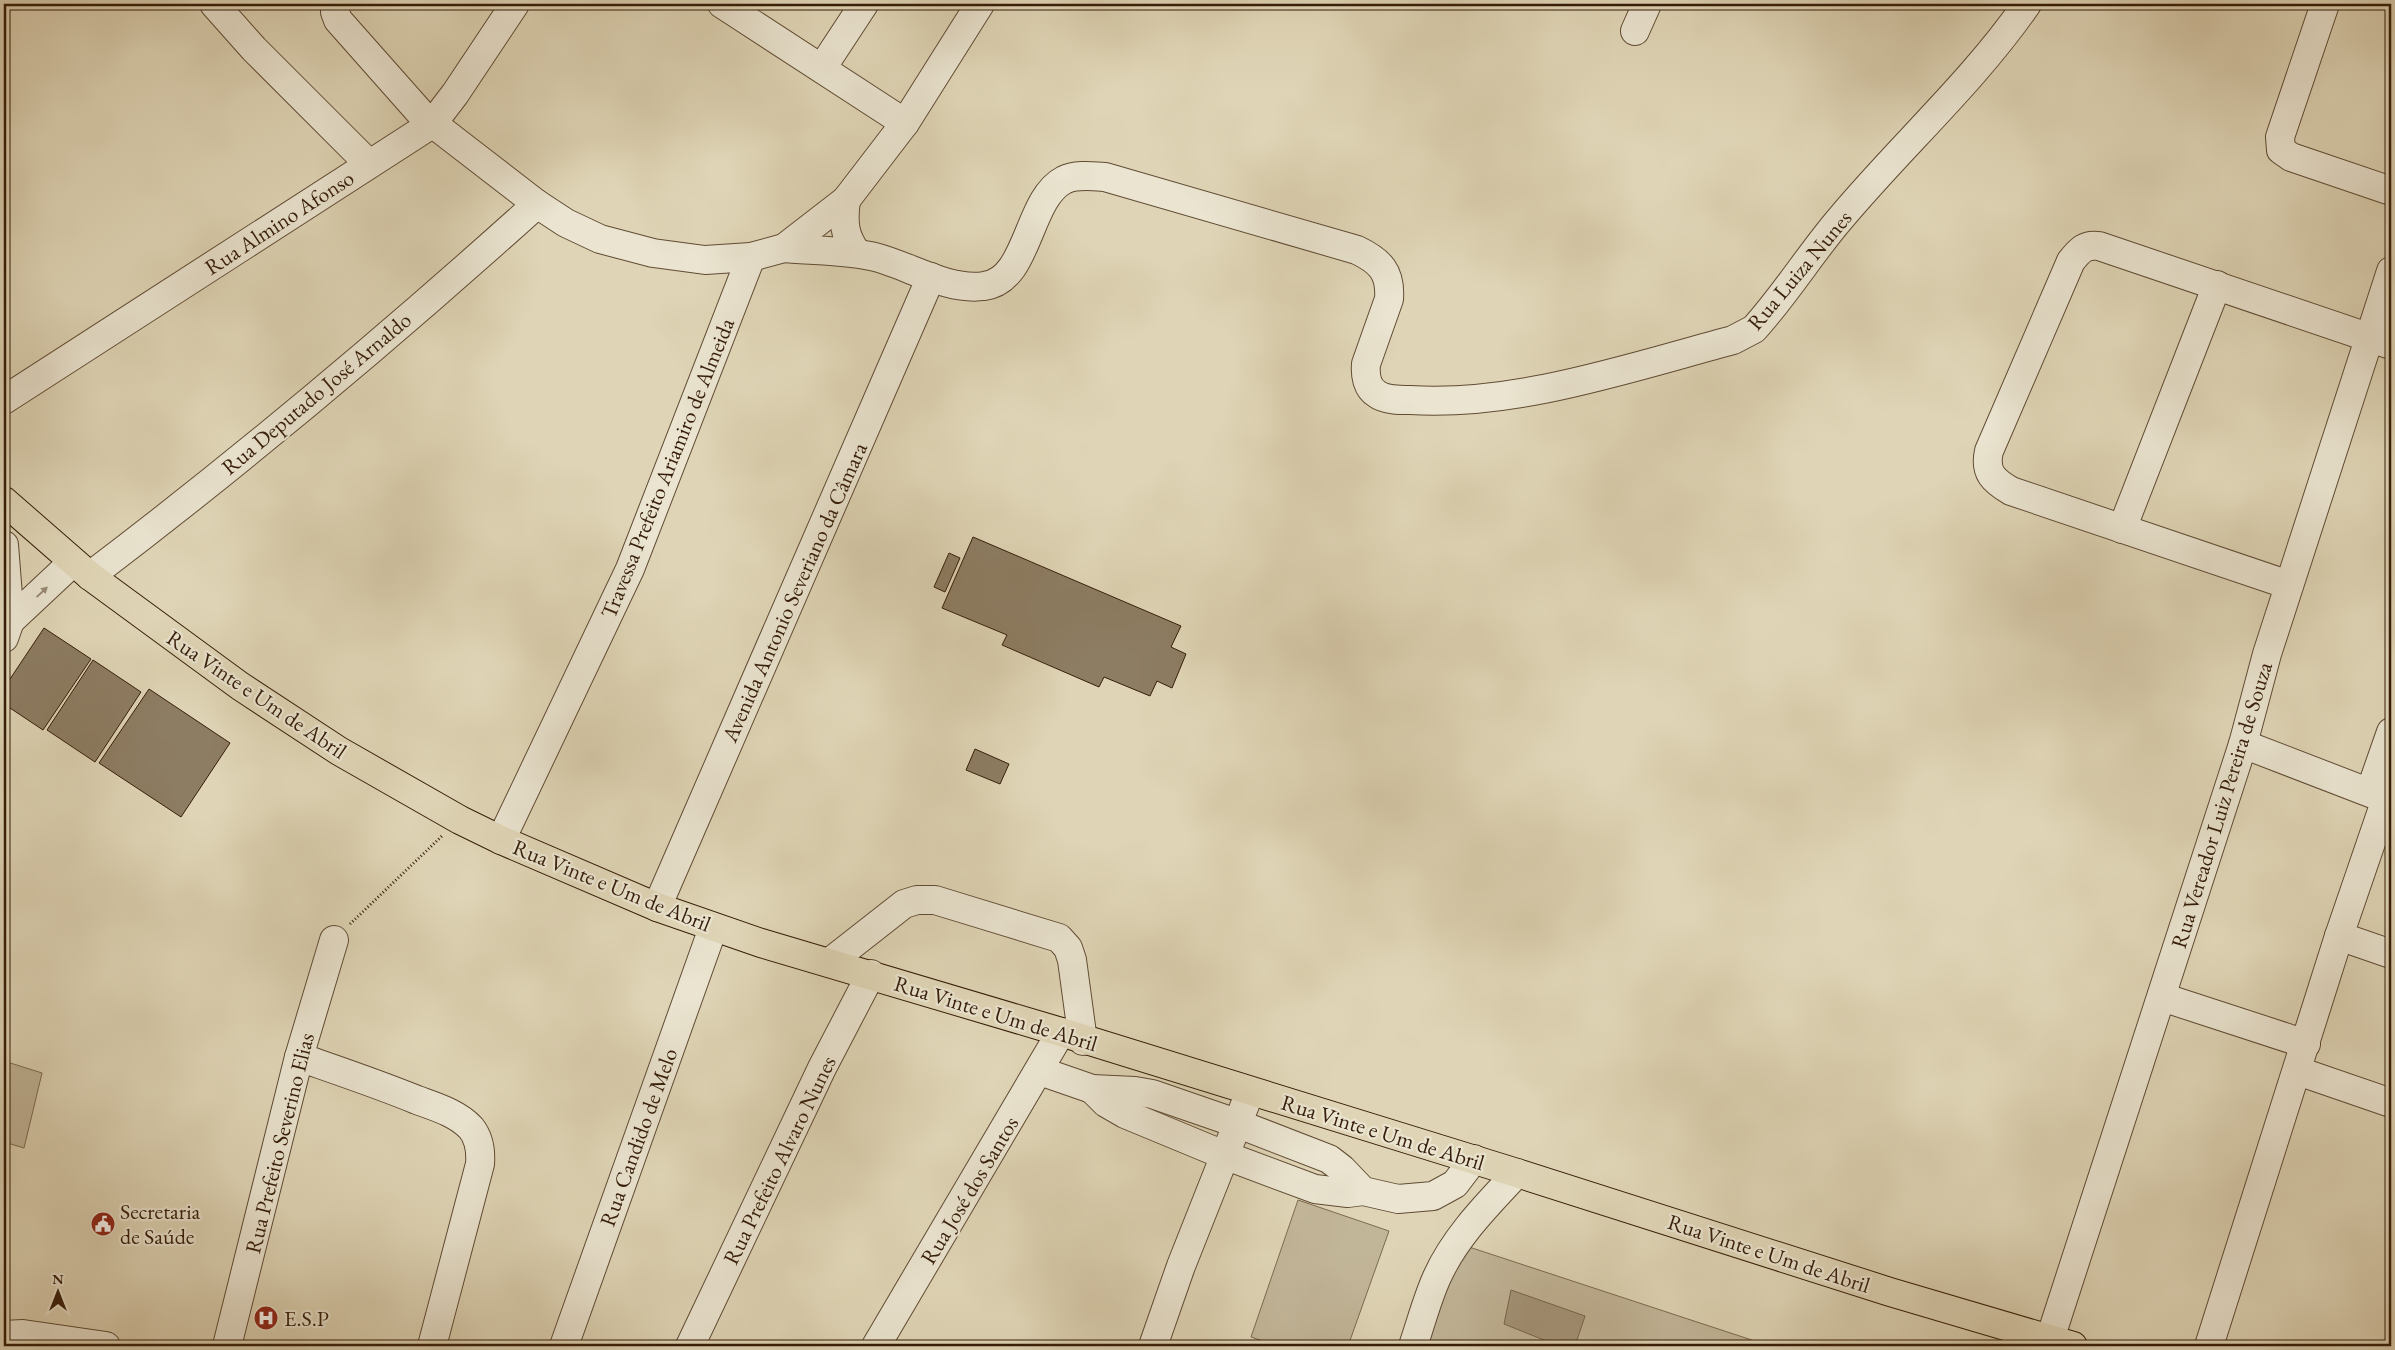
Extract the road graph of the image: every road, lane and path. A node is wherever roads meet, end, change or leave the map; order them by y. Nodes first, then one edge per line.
1 (214, 4) edge
2 (336, 4) edge
3 (515, 4) edge
4 (722, 4) edge
5 (864, 4) edge
6 (980, 4) edge
7 (1647, 4) edge
8 (2027, 4) edge
9 (2325, 4) edge
10 (1635, 31) dead end
11 (822, 68) junction
12 (905, 123) junction
13 (432, 124) junction
14 (369, 164) junction
15 (2391, 191) edge
16 (846, 200) junction
17 (537, 204) junction
18 (784, 248) junction
19 (857, 253) junction
20 (751, 257) junction
21 (2391, 271) edge
22 (931, 277) junction
23 (2217, 285) junction
24 (2381, 341) edge
25 (4, 400) edge
26 (4, 502) edge
27 (2122, 529) junction
28 (4, 545) edge
29 (82, 569) junction
30 (2289, 585) junction
31 (7, 630) edge
32 (2391, 732) edge
33 (2243, 744) junction
34 (2383, 797) edge
35 (460, 820) junction
36 (501, 840) junction
37 (657, 907) junction
38 (713, 928) junction
39 (2338, 936) junction
40 (334, 940) joint
41 (2391, 954) edge
42 (830, 962) junction
43 (871, 974) junction
44 (2162, 997) junction
45 (1072, 1037) junction
46 (2306, 1044) junction
47 (299, 1057) junction
48 (1040, 1071) junction
49 (2298, 1071) junction
50 (1092, 1089) junction
51 (1250, 1092) junction
52 (2391, 1103) edge
53 (1236, 1123) junction
54 (1224, 1155) junction
55 (1474, 1160) junction
56 (1517, 1173) junction
57 (1363, 1191) junction
58 (10, 1331) edge
59 (2062, 1343) edge
60 (106, 1346) edge
61 (227, 1346) edge
62 (432, 1346) edge
63 (564, 1346) edge
64 (690, 1346) edge
65 (876, 1346) edge
66 (1153, 1346) edge
67 (1413, 1346) edge
68 (2209, 1346) edge

1 - 14 street
2 - 13 street
3 - 13 street, Rua Almino Afonso
4 - 11 street
5 - 11 street
6 - 12 street
7 - 10 street
8 - 22 street, Rua Luiza Nunes
9 - 15 street
11 - 12 street
12 - 16 street
13 - 14 street, Rua Almino Afonso
13 - 17 street
14 - 25 street, Rua Almino Afonso
16 - 18 street
16 - 19 street
17 - 20 street
17 - 29 street, Rua Deputado José Arnaldo
18 - 19 street
18 - 20 street
19 - 22 street
20 - 36 street, Travessa Prefeito Ariamiro de Almeida
21 - 24 street, Rua Vereador Luiz Pereira de Souza
22 - 37 street, Avenida Antonio Severiano da Câmara
23 - 24 street
23 - 27 street
23 - 27 street
24 - 30 street, Rua Vereador Luiz Pereira de Souza
26 - 29 main road, Rua Vinte e Um de Abril
27 - 30 street
28 - 31 street
31 -> 29 street, Rua Deputado José Arnaldo
29 - 35 main road, Rua Vinte e Um de Abril
30 - 33 street, Rua Vereador Luiz Pereira de Souza
32 - 34 street
33 - 34 street
33 - 44 street, Rua Vereador Luiz Pereira de Souza
34 - 39 street
35 - 36 main road, Rua Vinte e Um de Abril
35 - 40 path
36 - 37 main road, Rua Vinte e Um de Abril
37 - 38 main road, Rua Vinte e Um de Abril
38 - 42 main road, Rua Vinte e Um de Abril
38 - 63 street, Rua Candido de Melo
39 - 41 street
39 - 46 street
40 - 47 street, Rua Prefeito Severino Elias
42 - 43 main road, Rua Vinte e Um de Abril
42 - 45 street
43 - 45 main road, Rua Vinte e Um de Abril
43 - 64 street, Rua Prefeito Alvaro Nunes
44 - 46 street
44 - 59 street, Rua Vereador Luiz Pereira de Souza
45 - 48 street, Rua José dos Santos
45 - 51 main road, Rua Vinte e Um de Abril
46 - 49 street
47 - 61 street, Rua Prefeito Severino Elias
47 - 62 street
48 - 50 street
48 - 65 street, Rua José dos Santos
49 - 52 street
49 - 68 street
50 - 53 street
50 - 54 street
51 - 53 street
51 - 55 main road, Rua Vinte e Um de Abril
53 - 54 street
53 - 57 street
54 - 57 street
54 - 66 street
55 - 56 main road, Rua Vinte e Um de Abril
55 - 57 street
56 - 59 main road, Rua Vinte e Um de Abril
56 - 67 street
58 - 60 street

